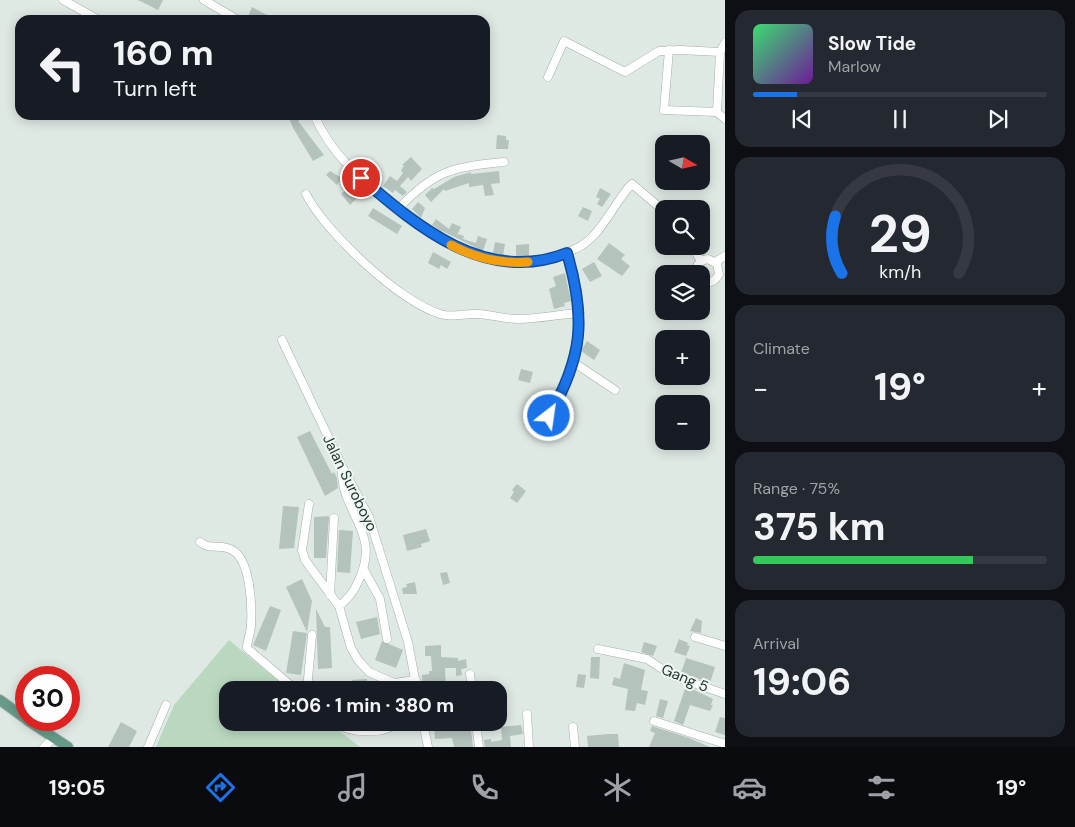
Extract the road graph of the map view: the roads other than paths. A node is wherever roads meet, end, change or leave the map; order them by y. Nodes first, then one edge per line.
1 (63, 0) edge
2 (204, 0) edge
3 (91, 15) edge
4 (230, 15) edge
5 (725, 44) edge
6 (669, 50) junction
7 (720, 52) junction
8 (548, 77) dead end
9 (717, 112) junction
10 (725, 119) edge
11 (316, 120) edge
12 (504, 162) dead end
13 (306, 194) dead end
14 (655, 204) edge
15 (399, 208) junction
16 (567, 253) junction
17 (697, 255) edge
18 (725, 256) edge
19 (701, 261) junction
20 (715, 262) junction
21 (698, 265) edge
22 (722, 268) edge
23 (710, 282) edge
24 (580, 313) junction
25 (282, 340) dead end
26 (573, 362) junction
27 (615, 390) dead end
28 (549, 416) dead end
29 (342, 466) junction
30 (309, 504) dead end
31 (334, 518) dead end
32 (200, 542) dead end
33 (364, 570) junction
34 (330, 595) junction
35 (339, 606) junction
36 (312, 635) dead end
37 (695, 636) dead end
38 (387, 639) dead end
39 (725, 646) edge
40 (598, 649) dead end
41 (470, 674) dead end
42 (416, 680) joint
43 (286, 681) edge
44 (308, 681) edge
45 (385, 681) edge
46 (413, 681) edge
47 (471, 681) edge
48 (725, 694) edge
49 (0, 700) edge
50 (166, 705) dead end
51 (15, 711) edge
52 (528, 714) dead end
53 (654, 721) dead end
54 (573, 727) dead end
55 (42, 731) edge
56 (425, 731) edge
57 (477, 731) edge
58 (53, 739) junction
59 (725, 744) edge
60 (44, 747) edge
61 (68, 747) edge
62 (148, 747) edge
63 (428, 747) edge
64 (479, 747) edge
65 (529, 747) edge
66 (574, 747) edge

1 - 3 street
2 - 4 street
5 - 7 street
6 - 7 street
6 - 8 street
6 - 9 street
7 - 9 street
9 - 10 street
11 - 15 street
12 - 15 street
13 - 24 street
14 - 16 street
15 - 16 street
16 - 24 street
17 - 19 street
18 - 20 street
19 - 20 street
19 - 21 street
20 - 22 street
22 - 23 street
24 - 26 street
25 - 29 street, Jalan Suroboyo
26 - 27 street
26 - 28 street
29 - 33 street
29 - 42 street, Jalan Suroboyo
30 - 34 street
31 - 34 street
32 - 43 street
33 - 35 street
33 - 38 street
34 - 35 street
35 - 45 street
36 - 44 street
37 - 39 street
40 - 48 street, Gang 5
41 - 47 street
42 - 46 street
49 - 51 main road
50 - 62 street
52 - 65 street
53 - 59 street
54 - 66 street
55 - 58 main road
56 - 63 street
57 - 64 street
58 - 60 street
58 - 61 main road

